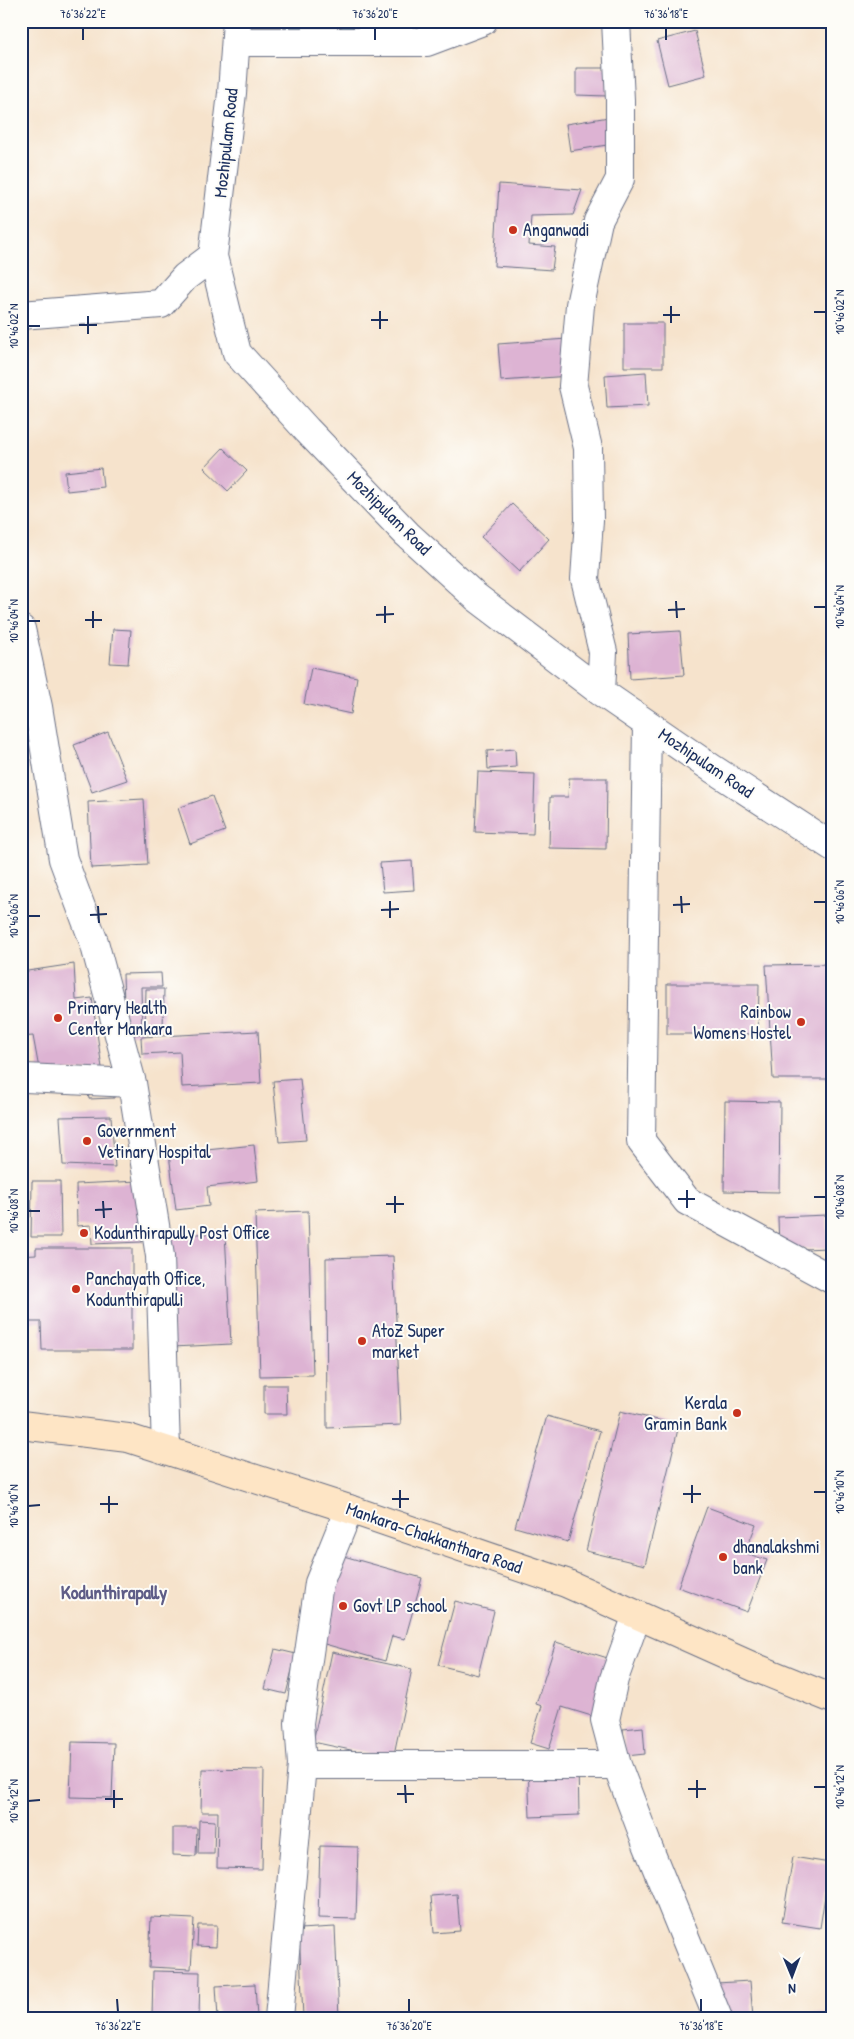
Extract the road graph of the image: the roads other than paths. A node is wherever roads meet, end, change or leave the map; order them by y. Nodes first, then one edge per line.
1 (483, 21) edge
2 (616, 21) edge
3 (236, 32) edge
4 (212, 256) junction
5 (21, 315) edge
6 (21, 629) edge
7 (601, 692) junction
8 (648, 724) junction
9 (833, 847) edge
10 (21, 1076) edge
11 (132, 1083) junction
12 (833, 1280) edge
13 (21, 1425) edge
14 (166, 1450) junction
15 (349, 1509) junction
16 (637, 1615) junction
17 (833, 1699) edge
18 (302, 1765) junction
19 (617, 1765) junction
20 (279, 2018) edge
21 (718, 2018) edge

1 - 3 street
2 - 7 street
3 - 4 street, Mozhipulam Road
4 - 5 street
4 - 7 street, Mozhipulam Road
6 - 11 street
7 - 8 street, Mozhipulam Road
8 - 9 street, Mozhipulam Road
8 - 12 street
10 - 11 street
11 - 14 street
13 - 14 main road, Mankara-Chakkanthara Road
14 - 15 main road, Mankara-Chakkanthara Road
15 - 16 main road, Mankara-Chakkanthara Road
15 - 18 street
16 - 17 main road, Mankara-Chakkanthara Road
16 - 19 street
18 - 19 street
18 - 20 street
19 - 21 street

